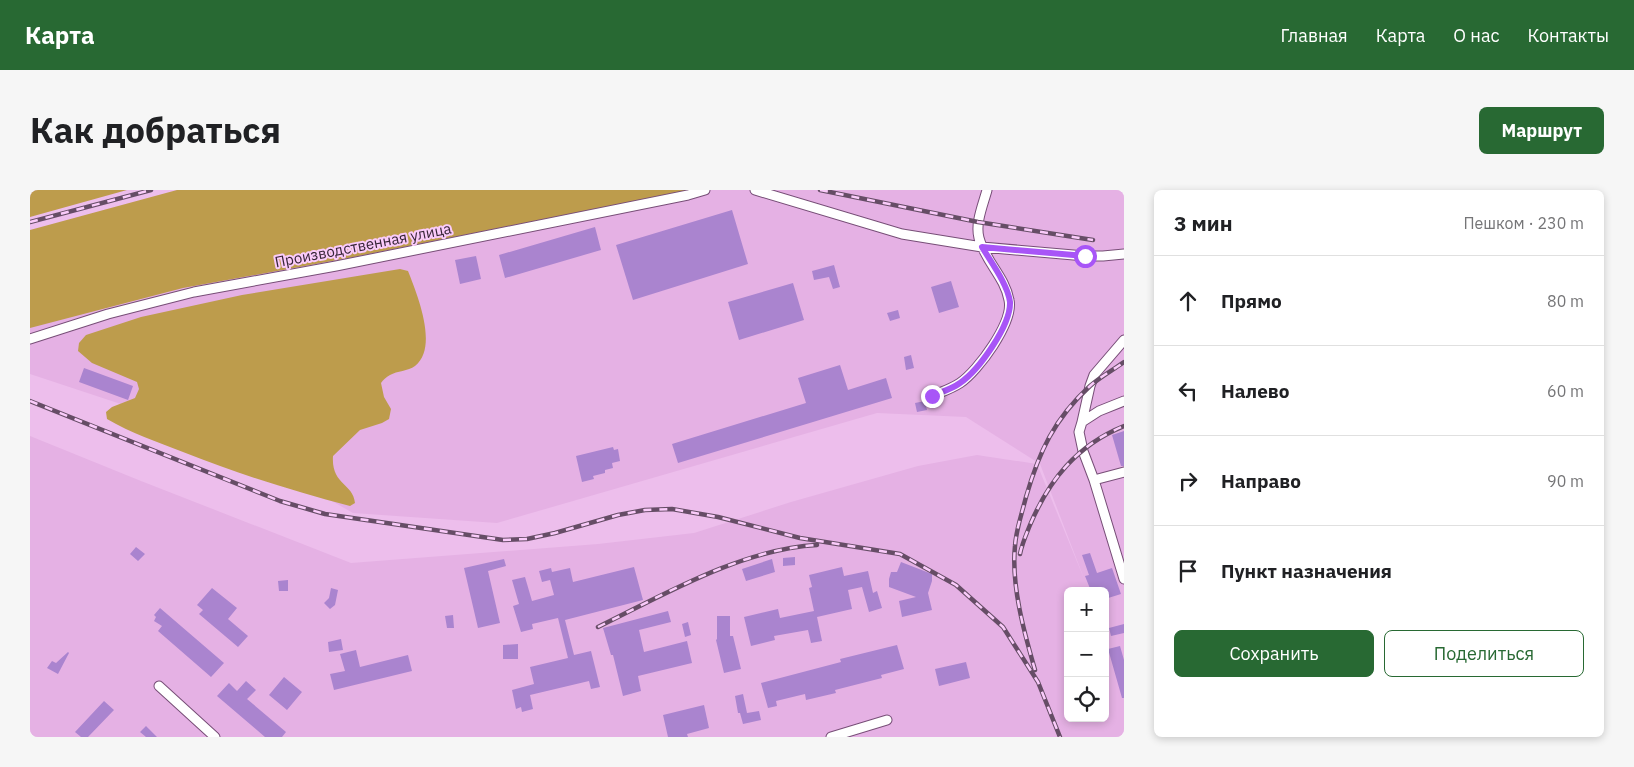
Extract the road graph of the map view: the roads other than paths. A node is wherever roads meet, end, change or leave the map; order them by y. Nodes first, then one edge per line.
1 (705, 190) edge
2 (755, 190) edge
3 (987, 190) edge
4 (982, 247) junction
5 (1124, 254) edge
6 (30, 338) edge
7 (1124, 340) edge
8 (932, 396) dead end
9 (1124, 401) edge
10 (1082, 422) junction
11 (1124, 472) edge
12 (1094, 480) junction
13 (1124, 579) edge
14 (159, 686) dead end
15 (887, 720) dead end
16 (215, 737) edge
17 (831, 737) edge

1 - 6 street, Производственная улица
2 - 4 street
3 - 4 street
4 - 5 street
4 - 8 street
7 - 10 street
9 - 10 street
10 - 12 street
11 - 12 street
12 - 13 street
14 - 16 street
15 - 17 street

